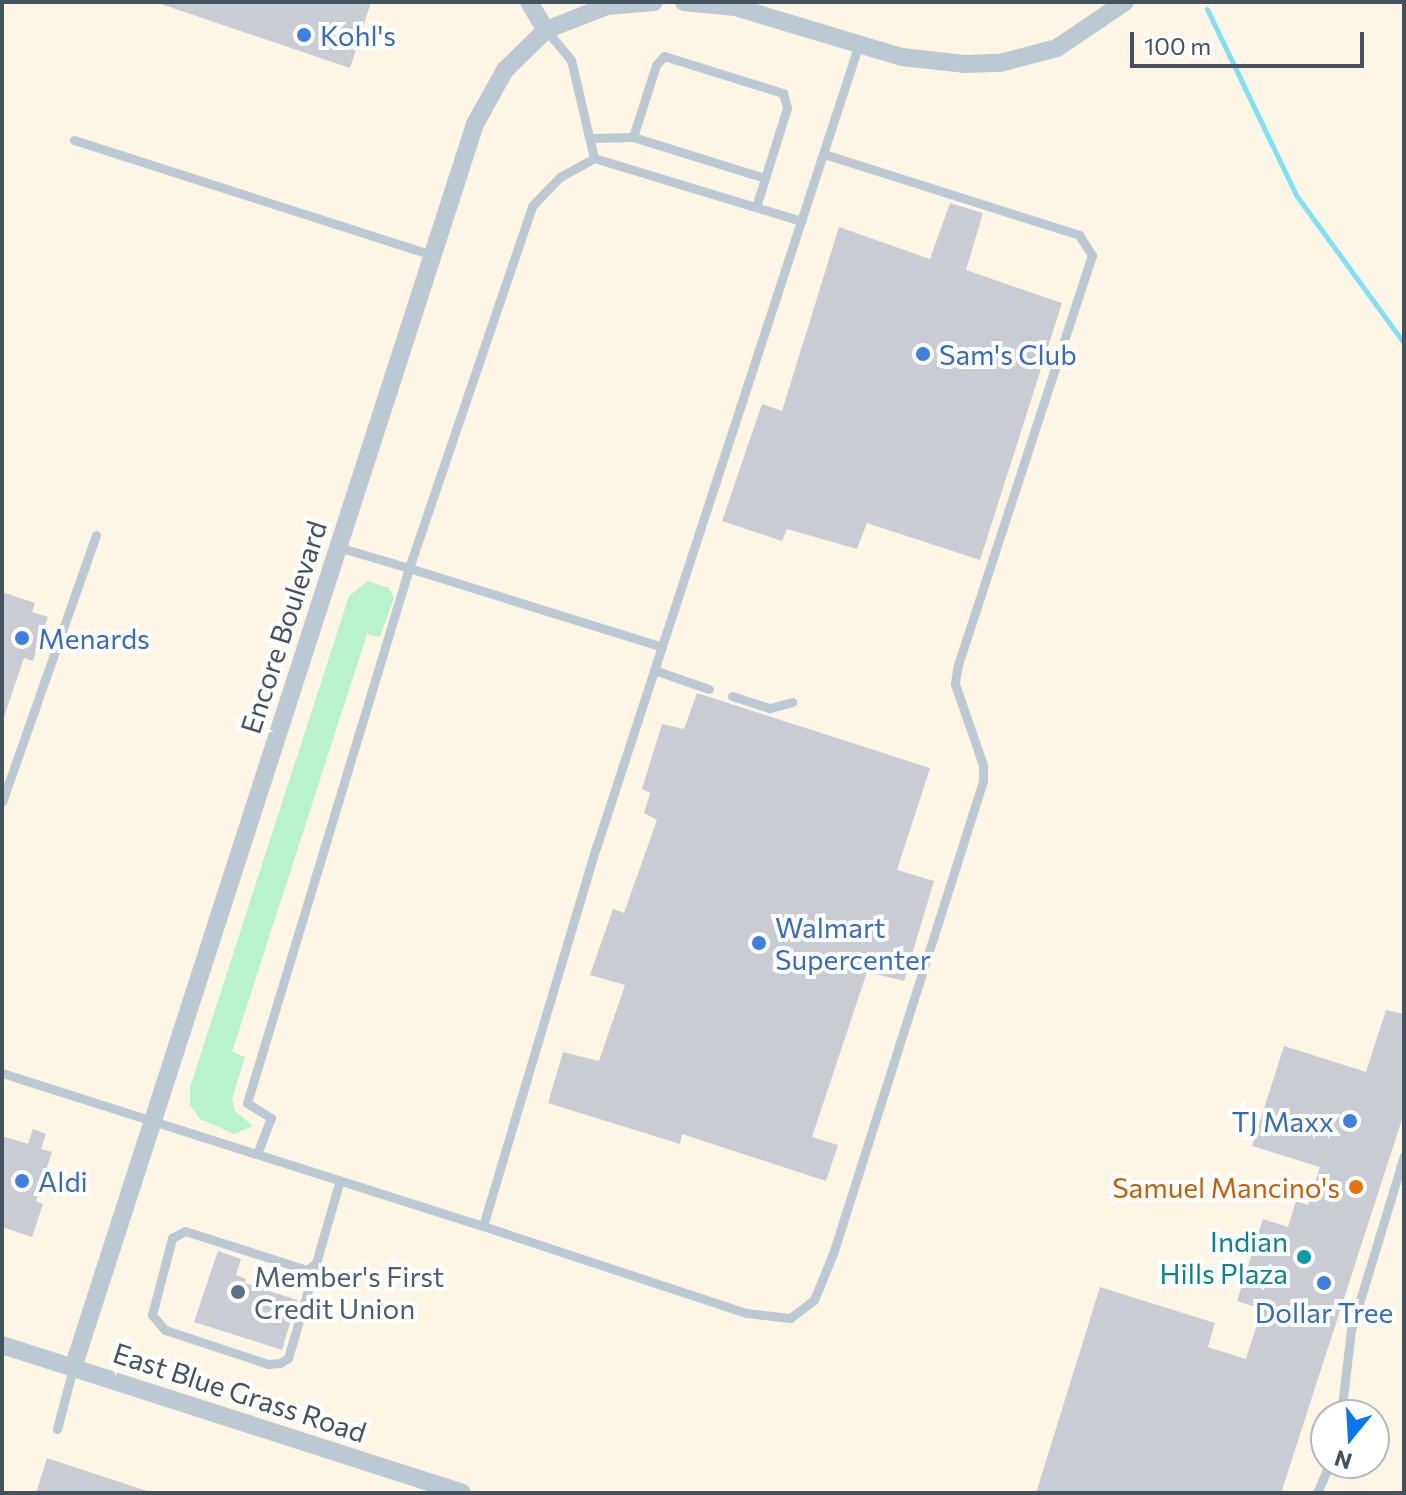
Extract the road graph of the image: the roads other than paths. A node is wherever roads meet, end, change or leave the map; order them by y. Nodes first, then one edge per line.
1 (529, 2) edge
2 (654, 2) edge
3 (684, 2) edge
4 (1125, 2) edge
5 (546, 30) junction
6 (859, 44) junction
7 (633, 137) junction
8 (591, 138) junction
9 (74, 140) dead end
10 (824, 154) junction
11 (594, 158) junction
12 (765, 178) junction
13 (756, 207) junction
14 (802, 221) junction
15 (433, 255) junction
16 (96, 535) dead end
17 (338, 547) junction
18 (409, 568) junction
19 (662, 647) junction
20 (654, 670) junction
21 (709, 689) dead end
22 (732, 696) dead end
23 (792, 702) dead end
24 (2, 802) edge
25 (2, 1073) edge
26 (152, 1122) junction
27 (257, 1154) junction
28 (1404, 1156) edge
29 (340, 1180) junction
30 (483, 1226) junction
31 (316, 1263) junction
32 (2, 1345) edge
33 (73, 1368) junction
34 (1343, 1399) edge
35 (57, 1429) dead end
36 (432, 1488) edge
37 (462, 1493) edge

1 - 5 street
2 - 5 street, Encore Boulevard
3 - 6 street
4 - 6 street
5 - 8 lane
5 - 15 street, Encore Boulevard
6 - 10 lane
7 - 8 lane
7 - 12 lane
7 - 12 lane
8 - 11 lane
9 - 15 lane
10 - 14 lane
10 - 30 lane
11 - 13 lane
11 - 18 lane
12 - 13 lane
13 - 14 lane
14 - 19 lane
15 - 17 street, Encore Boulevard
16 - 24 lane
17 - 18 lane
17 - 26 street, Encore Boulevard
18 - 19 lane
18 - 27 lane
19 - 20 lane
20 - 21 lane
20 - 30 lane
22 - 23 lane
25 - 26 lane
26 - 27 lane
26 - 33 street, Encore Boulevard
27 - 29 lane
28 - 34 lane
29 - 30 lane
29 - 31 lane
31 - 31 lane
32 - 33 street, East Blue Grass Road
33 - 35 lane
33 - 36 street, East Blue Grass Road
36 - 37 street, East Blue Grass Road

